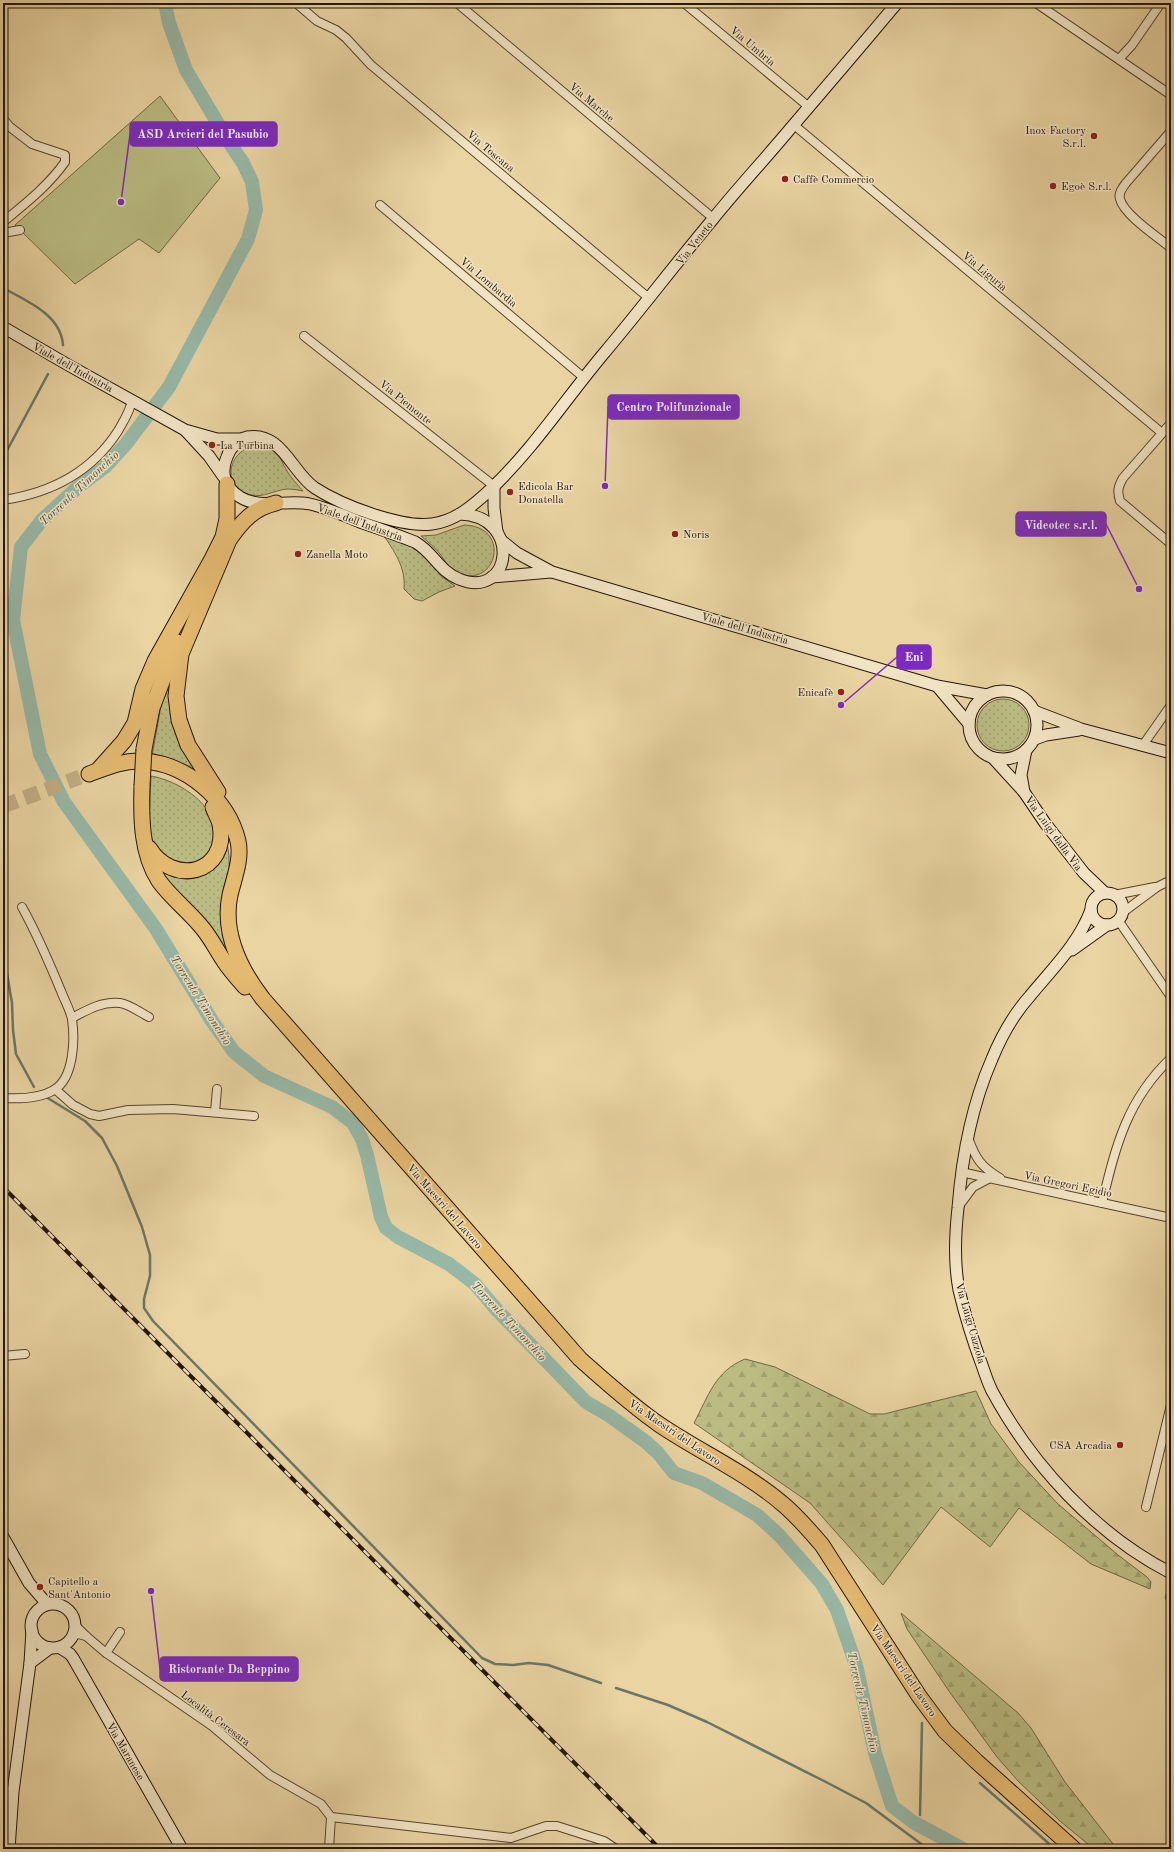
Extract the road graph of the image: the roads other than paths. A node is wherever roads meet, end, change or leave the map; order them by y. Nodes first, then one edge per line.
1 (296, 3) edge
2 (456, 3) edge
3 (684, 3) edge
4 (898, 3) edge
5 (1036, 3) edge
6 (1161, 3) edge
7 (1119, 59) junction
8 (1171, 95) edge
9 (808, 107) junction
10 (3, 119) edge
11 (794, 125) junction
12 (1171, 132) edge
13 (380, 205) dead end
14 (713, 218) junction
15 (3, 222) edge
16 (20, 230) dead end
17 (3, 233) edge
18 (1171, 248) edge
19 (650, 299) junction
20 (3, 327) edge
21 (304, 336) dead end
22 (584, 377) junction
23 (135, 402) junction
24 (1171, 423) edge
25 (186, 430) junction
26 (1162, 433) junction
27 (242, 439) junction
28 (225, 480) junction
29 (494, 486) junction
30 (3, 500) edge
31 (276, 503) junction
32 (460, 514) junction
33 (500, 537) junction
34 (226, 538) junction
35 (1171, 544) edge
36 (552, 572) junction
37 (492, 578) junction
38 (937, 686) junction
39 (988, 695) junction
40 (1171, 705) edge
41 (1034, 710) junction
42 (970, 724) junction
43 (1081, 729) junction
44 (1034, 739) junction
45 (1143, 745) junction
46 (1026, 750) junction
47 (1171, 753) edge
48 (993, 758) junction
49 (88, 774) junction
50 (1024, 792) junction
51 (213, 807) junction
52 (145, 842) junction
53 (238, 842) junction
54 (1084, 873) junction
55 (234, 879) junction
56 (1171, 880) edge
57 (1157, 887) junction
58 (1110, 894) junction
59 (1092, 905) junction
60 (22, 907) dead end
61 (1120, 917) junction
62 (1107, 925) junction
63 (1068, 952) junction
64 (1171, 996) edge
65 (149, 1017) dead end
66 (72, 1018) junction
67 (1171, 1058) edge
68 (316, 1059) junction
69 (217, 1089) dead end
70 (52, 1091) junction
71 (3, 1098) edge
72 (215, 1112) junction
73 (254, 1116) dead end
74 (967, 1134) junction
75 (961, 1172) junction
76 (988, 1178) junction
77 (1008, 1183) junction
78 (1102, 1203) junction
79 (958, 1208) junction
80 (1171, 1218) edge
81 (25, 1354) dead end
82 (3, 1356) edge
83 (1171, 1406) edge
84 (1146, 1507) dead end
85 (4, 1542) edge
86 (1171, 1573) edge
87 (43, 1607) junction
88 (32, 1630) junction
89 (120, 1632) dead end
90 (74, 1634) junction
91 (54, 1648) junction
92 (106, 1653) junction
93 (70, 1654) junction
94 (30, 1663) junction
95 (331, 1817) junction
96 (9, 1849) edge
97 (182, 1849) edge
98 (329, 1849) edge
99 (616, 1849) edge
100 (1074, 1849) edge

1 - 19 street, Via Toscana
2 - 14 street, Via Marche
3 - 9 street, Via Umbria
4 - 9 main road, Via Veneto
5 - 7 street
6 - 7 street
7 - 8 street
9 - 11 main road, Via Veneto
10 - 15 street
11 - 14 main road, Via Veneto
11 - 26 street, Via Liguria
12 - 18 street
13 - 22 street, Via Lombardia
14 - 19 main road, Via Veneto
16 - 17 street
19 - 22 main road, Via Veneto
20 - 23 main road, Viale dell'Industria
21 - 29 street, Via Piemonte
22 - 29 main road, Via Veneto
23 - 25 main road, Viale dell'Industria
23 - 30 street
24 - 26 street
25 - 27 main road, Viale dell'Industria
25 - 28 main road, Viale dell'Industria
26 - 35 street
27 - 28 main road
27 - 32 main road, Viale dell'Industria
28 - 31 main road, Viale dell'Industria
28 - 34 highway
29 - 32 main road, Via Veneto
29 - 33 main road
31 - 34 highway
31 - 37 main road, Viale dell'Industria
32 - 33 main road, Viale dell'Industria
33 - 36 main road, Viale dell'Industria
33 - 37 main road
34 - 49 highway
34 - 52 highway, bridge
34 - 53 highway
36 - 37 main road, Viale dell'Industria
36 - 38 main road, Viale dell'Industria
38 - 39 main road, Viale dell'Industria
38 - 42 main road
39 - 41 main road, Viale dell'Industria
39 - 42 main road
40 - 45 street
41 - 43 main road, Viale dell'Industria
41 - 44 main road
42 - 48 main road
43 - 44 main road, Viale dell'Industria
43 - 45 main road, Viale dell'Industria
44 - 46 main road
45 - 47 main road, Viale dell'Industria
46 - 48 main road
46 - 50 main road, Via Luigi dalla Via
48 - 50 main road, Via Luigi dalla Via
49 - 51 highway
49 - 53 highway
50 - 54 main road, Via Luigi dalla Via
51 - 52 highway
51 - 55 highway
52 - 68 highway
53 - 55 highway, Via Maestri del Lavoro
54 - 58 main road, Via Luigi dalla Via
54 - 59 main road, Via Luigi dalla Via
55 - 68 highway, Via Maestri del Lavoro
56 - 57 street
57 - 58 street
57 - 61 street
58 - 59 main road
58 - 61 main road
59 - 62 main road
59 - 63 main road, Via Luigi Cazzola
60 - 66 street
61 - 62 main road
61 - 64 street
62 - 63 main road, Via Luigi Cazzola
63 - 74 main road, Via Luigi Cazzola
65 - 66 street
66 - 70 street
67 - 78 street
68 - 100 highway, Via Maestri del Lavoro
69 - 72 street
70 - 71 street
70 - 72 street
72 - 73 street
74 - 75 main road, Via Luigi Cazzola
74 - 77 street
75 - 76 street, Via Gregori Egidio
75 - 79 main road, Via Luigi Cazzola
76 - 77 street, Via Gregori Egidio
76 - 79 street
77 - 78 street, Via Gregori Egidio
78 - 80 street, Via Gregori Egidio
79 - 86 main road, Via Luigi Cazzola
81 - 82 street
83 - 84 street
85 - 87 main road
87 - 88 main road
87 - 90 main road
88 - 91 main road
88 - 94 main road
89 - 92 street
90 - 91 main road
90 - 92 street, Località Ceresara
90 - 93 main road
91 - 93 main road, Via Maranese
91 - 94 main road
92 - 95 street, Località Ceresara
93 - 97 main road, Via Maranese
94 - 96 main road
95 - 98 street
95 - 99 street

